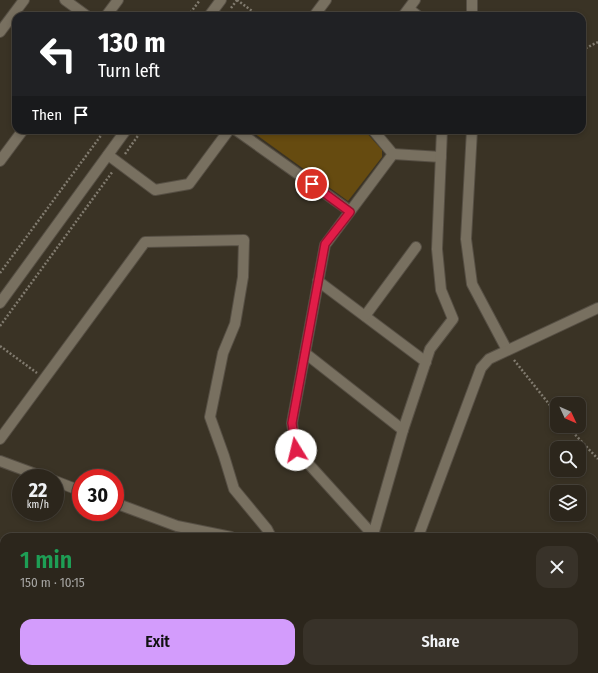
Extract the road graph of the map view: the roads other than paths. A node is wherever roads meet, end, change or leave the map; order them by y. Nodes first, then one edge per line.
1 (24, 0) edge
2 (65, 0) edge
3 (118, 0) edge
4 (221, 0) edge
5 (326, 0) edge
6 (415, 0) edge
7 (472, 0) edge
8 (15, 12) edge
9 (82, 12) edge
10 (109, 12) edge
11 (213, 12) edge
12 (317, 12) edge
13 (406, 12) edge
14 (472, 12) edge
15 (12, 16) edge
16 (0, 32) edge
17 (20, 134) edge
18 (123, 134) edge
19 (226, 134) edge
20 (242, 134) edge
21 (376, 134) edge
22 (442, 134) edge
23 (472, 134) edge
24 (393, 154) junction
25 (108, 155) junction
26 (441, 156) junction
27 (0, 161) edge
28 (350, 212) junction
29 (416, 247) dead end
30 (318, 281) junction
31 (0, 303) edge
32 (598, 308) edge
33 (365, 316) junction
34 (507, 350) junction
35 (305, 353) junction
36 (426, 362) junction
37 (403, 430) junction
38 (0, 439) edge
39 (0, 461) edge
40 (22, 469) edge
41 (124, 506) edge
42 (211, 533) edge
43 (269, 533) edge
44 (372, 533) edge
45 (376, 533) edge
46 (419, 533) edge

1 - 8 street
2 - 9 street
3 - 10 street
4 - 11 street
5 - 12 street
6 - 13 street
7 - 14 street
15 - 16 street
17 - 27 street
18 - 25 street
19 - 25 street
20 - 28 street
21 - 24 street
22 - 26 street
23 - 34 street
24 - 26 street
24 - 28 street
25 - 31 street
26 - 36 street
28 - 30 street
29 - 33 street
30 - 33 street
30 - 35 street
32 - 34 street
33 - 36 street
34 - 46 street
35 - 37 street
35 - 44 street
36 - 37 street
37 - 45 street
38 - 43 street
39 - 40 street
41 - 42 street

